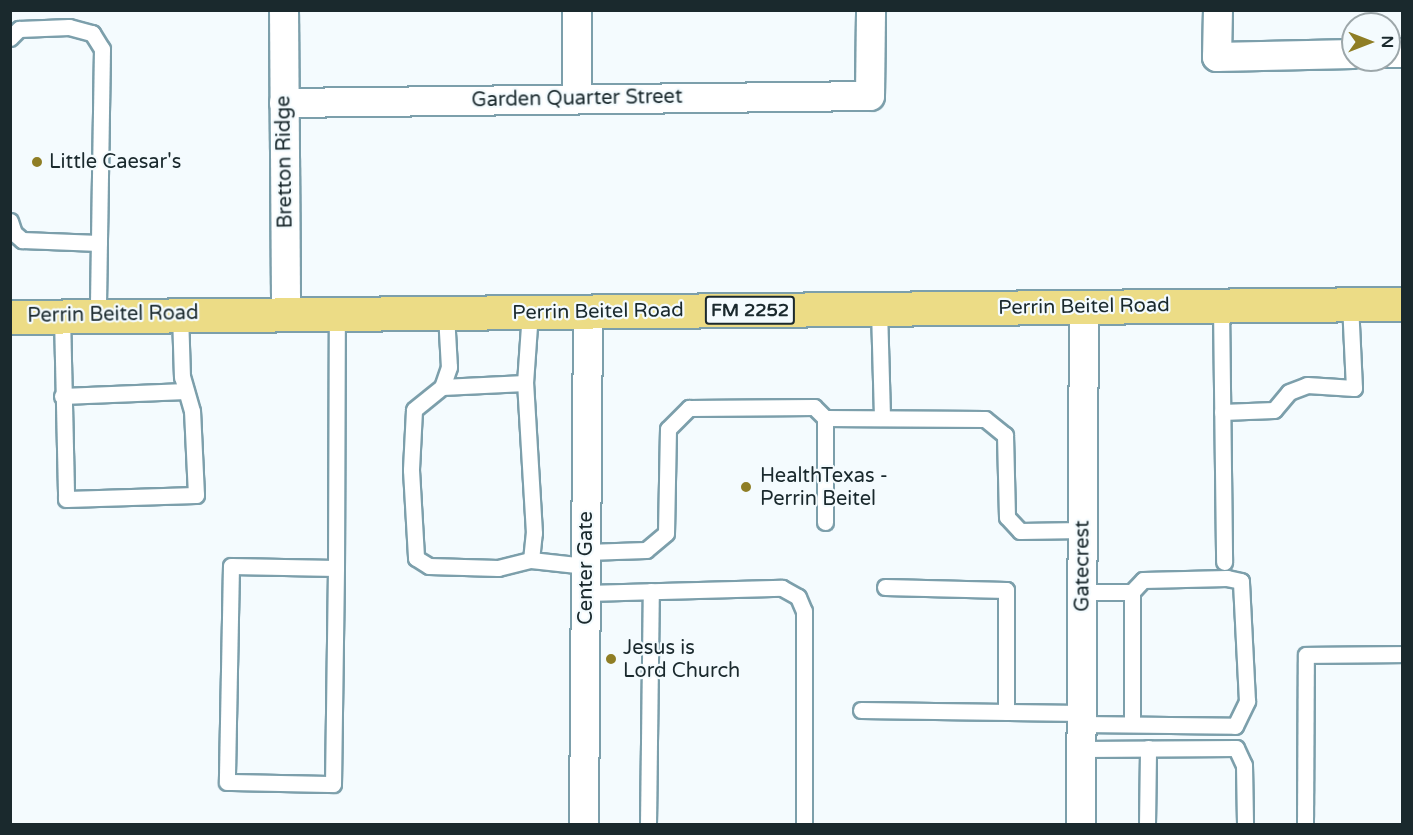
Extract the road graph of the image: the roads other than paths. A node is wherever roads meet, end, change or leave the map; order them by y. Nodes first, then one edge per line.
1 (284, 10) edge
2 (577, 10) edge
3 (871, 10) edge
4 (1218, 10) edge
5 (10, 38) edge
6 (1341, 54) edge
7 (577, 99) junction
8 (284, 103) junction
9 (10, 221) edge
10 (99, 243) junction
11 (1350, 304) junction
12 (1402, 304) edge
13 (1221, 306) junction
14 (1084, 308) junction
15 (879, 309) junction
16 (588, 311) junction
17 (530, 312) junction
18 (337, 313) junction
19 (286, 314) junction
20 (446, 314) junction
21 (180, 315) junction
22 (62, 316) junction
23 (98, 316) junction
24 (10, 317) edge
25 (525, 383) junction
26 (442, 387) junction
27 (186, 391) junction
28 (62, 396) junction
29 (1222, 412) junction
30 (825, 418) junction
31 (882, 418) junction
32 (825, 522) dead end
33 (1083, 530) junction
34 (531, 560) junction
35 (1224, 562) dead end
36 (336, 568) junction
37 (586, 570) junction
38 (885, 587) dead end
39 (651, 591) junction
40 (1082, 592) junction
41 (1132, 592) junction
42 (1402, 654) edge
43 (861, 710) dead end
44 (1006, 712) junction
45 (1132, 724) junction
46 (1082, 729) junction
47 (1148, 748) junction
48 (584, 825) edge
49 (648, 825) edge
50 (804, 825) edge
51 (1081, 825) edge
52 (1147, 825) edge
53 (1245, 825) edge
54 (1305, 825) edge

1 - 8 street, Bretton Ridge
2 - 7 street
3 - 7 street, Garden Quarter Street
4 - 6 street
5 - 10 lane
7 - 8 street, Garden Quarter Street
8 - 19 street, Bretton Ridge
9 - 10 lane
10 - 23 lane
11 - 12 main road, Perrin Beitel Road / FM 2252
11 - 13 main road, Perrin Beitel Road / FM 2252
11 - 29 lane
13 - 14 main road, Perrin Beitel Road / FM 2252
13 - 29 lane
14 - 15 main road, Perrin Beitel Road / FM 2252
14 - 33 street, Gatecrest
15 - 16 main road, Perrin Beitel Road / FM 2252
15 - 31 lane
16 - 17 main road, Perrin Beitel Road / FM 2252
16 - 37 street, Center Gate
17 - 20 main road, Perrin Beitel Road / FM 2252
17 - 25 lane
18 - 19 main road, Perrin Beitel Road / FM 2252
18 - 20 main road, Perrin Beitel Road / FM 2252
18 - 36 lane
19 - 21 main road, Perrin Beitel Road / FM 2252
20 - 26 lane
21 - 23 main road, Perrin Beitel Road / FM 2252
21 - 27 lane
22 - 23 main road, Perrin Beitel Road / FM 2252
22 - 24 main road, Perrin Beitel Road / FM 2252
22 - 28 lane
25 - 26 lane
25 - 34 lane
26 - 34 lane
27 - 28 lane
27 - 28 lane
29 - 35 lane
30 - 31 lane
30 - 32 lane
30 - 37 lane
31 - 33 lane
33 - 40 street, Gatecrest
34 - 37 lane
36 - 36 lane
37 - 39 lane
37 - 48 street, Center Gate
38 - 44 lane
39 - 49 lane
39 - 50 lane
40 - 41 lane
40 - 46 street, Gatecrest
41 - 45 lane
41 - 45 lane
42 - 54 lane
43 - 44 lane
44 - 46 lane
45 - 46 lane
46 - 47 lane
46 - 51 street, Gatecrest
47 - 52 lane
47 - 53 lane

